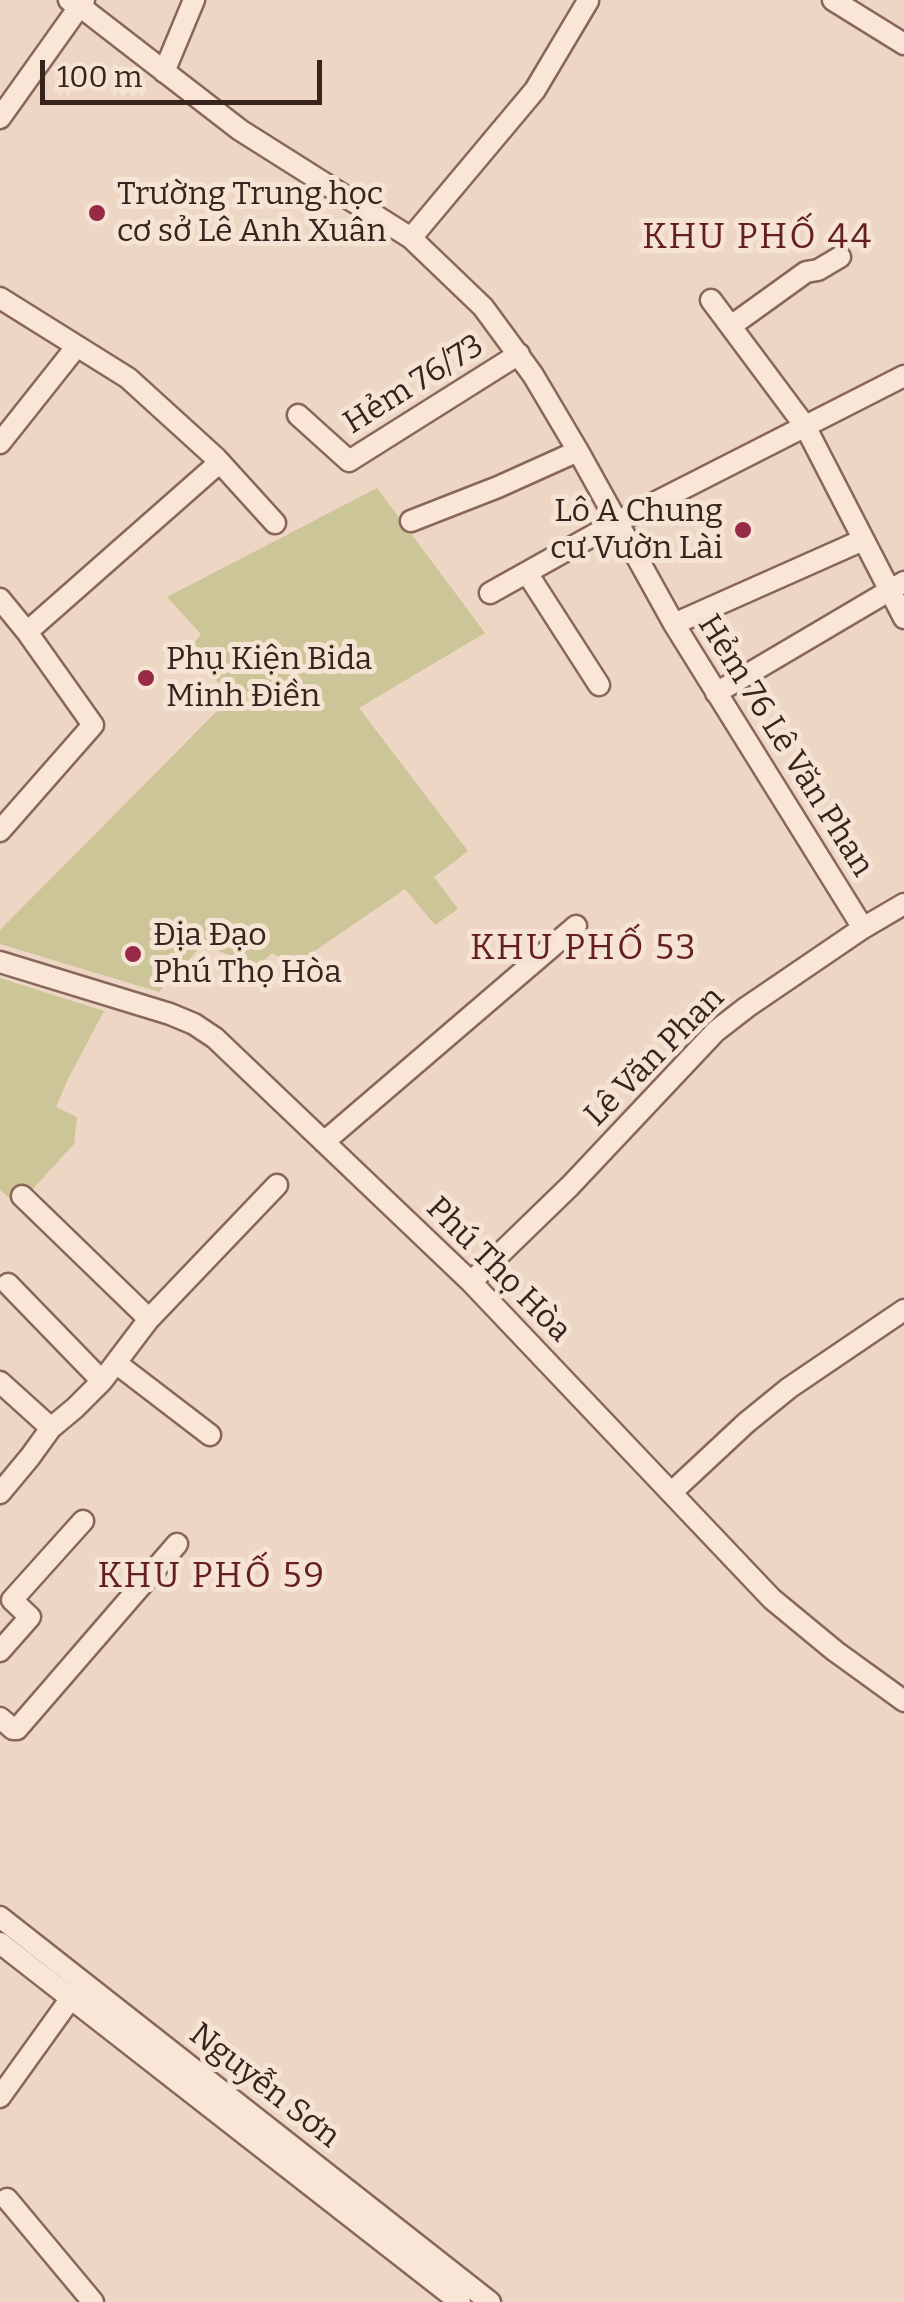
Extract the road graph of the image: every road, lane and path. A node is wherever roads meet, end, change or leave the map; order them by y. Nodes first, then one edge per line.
1 (194, 0) edge
2 (833, 0) edge
3 (588, 1) edge
4 (78, 2) edge
5 (904, 44) edge
6 (164, 72) junction
7 (0, 118) edge
8 (411, 238) junction
9 (840, 258) dead end
10 (0, 298) edge
11 (710, 300) dead end
12 (731, 326) junction
13 (77, 346) junction
14 (519, 354) junction
15 (904, 376) edge
16 (298, 415) dead end
17 (805, 426) junction
18 (0, 443) edge
19 (578, 451) junction
20 (220, 462) junction
21 (411, 521) dead end
22 (617, 522) junction
23 (275, 523) dead end
24 (863, 540) junction
25 (527, 574) junction
26 (896, 586) edge
27 (490, 594) dead end
28 (0, 599) edge
29 (904, 618) edge
30 (674, 624) junction
31 (27, 632) junction
32 (599, 684) dead end
33 (716, 693) junction
34 (0, 831) edge
35 (904, 904) edge
36 (576, 926) dead end
37 (862, 928) junction
38 (0, 962) edge
39 (324, 1142) junction
40 (277, 1185) dead end
41 (22, 1196) dead end
42 (472, 1282) junction
43 (8, 1284) dead end
44 (904, 1310) edge
45 (149, 1320) junction
46 (116, 1363) junction
47 (102, 1381) junction
48 (0, 1382) edge
49 (51, 1428) junction
50 (210, 1435) dead end
51 (672, 1492) junction
52 (0, 1493) edge
53 (84, 1521) dead end
54 (177, 1544) dead end
55 (0, 1652) edge
56 (904, 1701) edge
57 (0, 1718) edge
58 (0, 1917) edge
59 (0, 1943) edge
60 (71, 1998) junction
61 (0, 2097) edge
62 (287, 2154) junction
63 (7, 2199) dead end
64 (93, 2302) edge
65 (460, 2302) edge
66 (490, 2302) edge

1 - 6 street
2 - 5 street
3 - 8 street
4 - 6 street, Hẻm 76 Lê Văn Phan
4 - 7 street
6 - 8 street, Hẻm 76 Lê Văn Phan
8 - 14 street, Hẻm 76 Lê Văn Phan
9 - 12 street
10 - 13 street
11 - 12 street
12 - 17 street
13 - 18 street
13 - 20 street
14 - 16 street, Hẻm 76/73
14 - 19 street, Hẻm 76 Lê Văn Phan
15 - 17 street
17 - 22 street
17 - 24 street
19 - 21 street
19 - 22 street, Hẻm 76 Lê Văn Phan
20 - 23 street
20 - 31 street
22 - 25 street
22 - 30 street, Hẻm 76 Lê Văn Phan
24 - 26 street
24 - 30 street
25 - 27 street
25 - 32 street
26 - 29 street
26 - 33 street
28 - 31 street
30 - 33 street, Hẻm 76 Lê Văn Phan
31 - 34 street
33 - 37 street, Hẻm 76 Lê Văn Phan
35 - 37 street, Lê Văn Phan
36 - 39 street
37 - 42 street, Lê Văn Phan
38 - 39 street, Phú Thọ Hòa
39 - 42 street, Phú Thọ Hòa
40 - 45 street
41 - 45 street
42 - 51 street, Phú Thọ Hòa
43 - 47 street
44 - 51 street
45 - 46 street
46 - 47 street
46 - 50 street
47 - 49 street
48 - 49 street
49 - 52 street
51 - 56 street, Phú Thọ Hòa
53 - 55 street
54 - 57 street
58 - 62 street, Nguyễn Sơn
59 - 60 street, Nguyễn Sơn
60 - 61 street
60 - 62 street, Nguyễn Sơn
62 - 65 street, Nguyễn Sơn
62 - 66 street, Nguyễn Sơn
63 - 64 street

